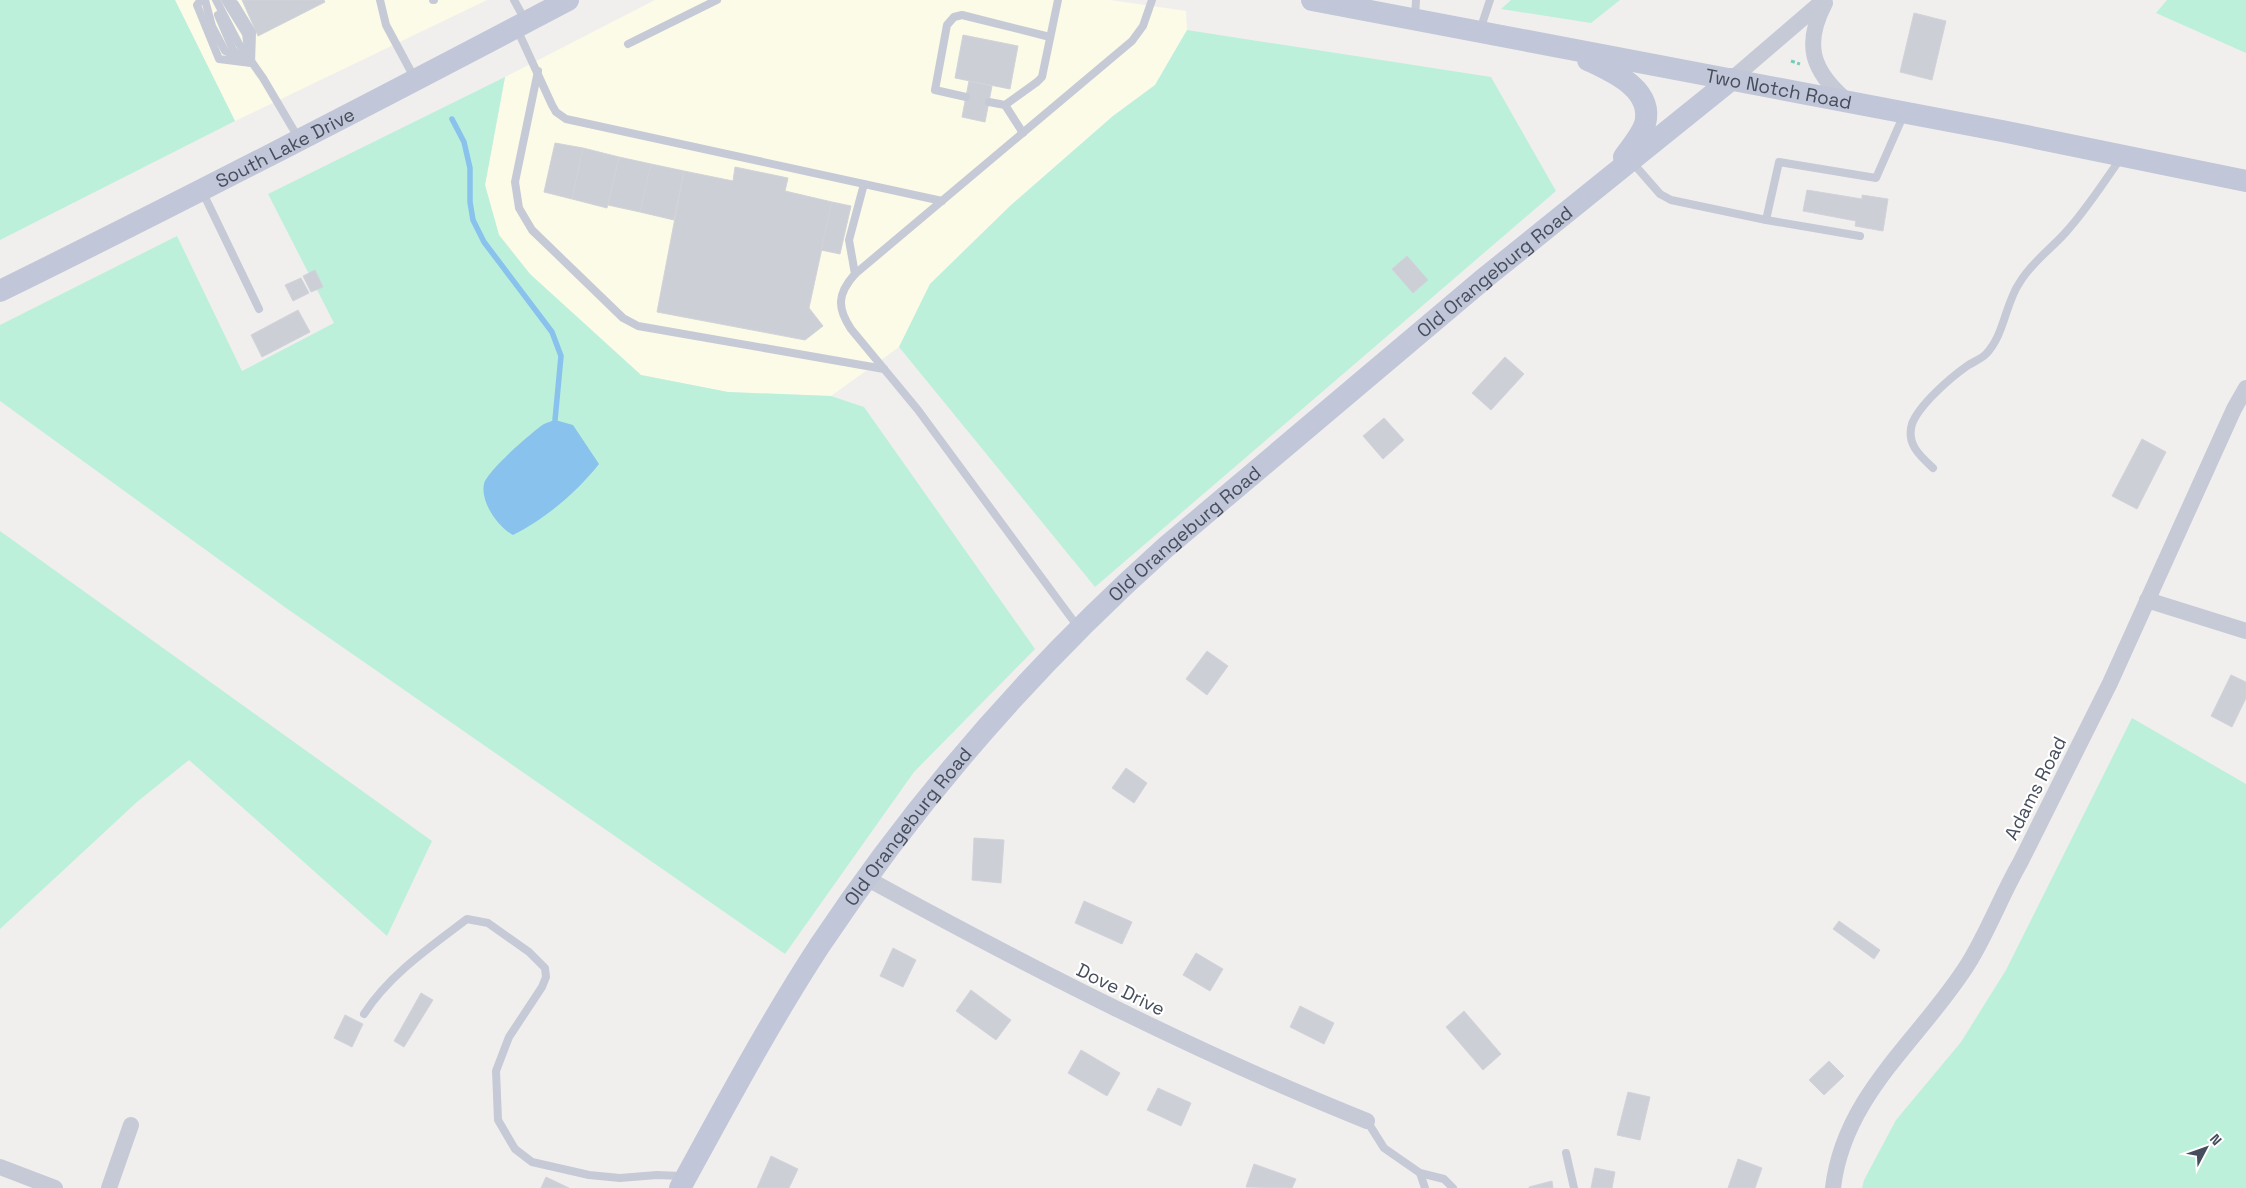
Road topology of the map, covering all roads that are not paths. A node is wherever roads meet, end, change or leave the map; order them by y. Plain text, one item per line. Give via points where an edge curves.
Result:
1 (201, 0) edge
2 (205, 0) edge
3 (212, 0) edge
4 (216, 0) edge
5 (225, 0) edge
6 (230, 0) edge
7 (380, 0) edge
8 (514, 0) edge
9 (568, 0) edge
10 (717, 0) edge
11 (1058, 0) edge
12 (1152, 0) edge
13 (1312, 0) edge
14 (1490, 0) edge
15 (1826, 0) edge
16 (1416, 10) edge
17 (521, 25) junction
18 (1480, 32) junction
19 (1050, 36) junction
20 (628, 44) dead end
21 (1560, 47) junction
22 (250, 63) junction
23 (538, 71) junction
24 (415, 79) junction
25 (1732, 80) junction
26 (966, 97) dead end
27 (1846, 101) junction
28 (989, 102) dead end
29 (1005, 106) junction
30 (1905, 112) junction
31 (1024, 134) junction
32 (300, 141) junction
33 (2122, 156) junction
34 (1631, 161) junction
35 (1610, 178) junction
36 (2246, 181) edge
37 (864, 184) junction
38 (202, 191) junction
39 (942, 201) junction
40 (1766, 220) junction
41 (1860, 236) dead end
42 (855, 274) junction
43 (0, 291) edge
44 (259, 309) dead end
45 (884, 369) junction
46 (2246, 388) edge
47 (1933, 468) dead end
48 (2147, 600) junction
49 (1079, 628) junction
50 (2246, 631) edge
51 (866, 878) junction
52 (364, 1014) dead end
53 (1367, 1121) joint
54 (131, 1125) dead end
55 (1566, 1153) dead end
56 (0, 1167) edge
57 (1420, 1173) junction
58 (684, 1182) edge
59 (55, 1188) edge
60 (108, 1188) edge
61 (1425, 1188) edge
62 (1454, 1188) edge
63 (1574, 1188) edge
64 (1833, 1188) edge

1 - 22 lane via 196,5 220,59
2 - 22 lane via 212,26 225,51
3 - 22 lane via 233,50
4 - 22 lane
5 - 22 lane via 246,34
6 - 22 lane via 252,32
7 - 24 lane via 389,31
8 - 17 lane
9 - 17 street, South Lake Drive
10 - 20 lane
11 - 19 lane
12 - 31 lane via 1143,26 1132,41
13 - 16 street, Two Notch Road
14 - 18 lane
15 - 25 street, Old Orangeburg Road
15 - 27 street via 1818,17 1813,54 1818,69
16 - 18 street, Two Notch Road
17 - 23 lane
17 - 24 street, South Lake Drive
18 - 21 street, Two Notch Road
19 - 26 lane via 962,16 954,17 947,25 935,90
19 - 29 lane via 1042,76
21 - 25 street, Two Notch Road
21 - 35 street via 1629,82 1644,102 1647,113 1644,126
22 - 32 lane
23 - 37 lane via 556,112 566,118
23 - 45 lane via 515,182 519,208 532,230 623,318 638,326
24 - 32 street, South Lake Drive
25 - 27 street, Two Notch Road
25 - 34 street, Old Orangeburg Road
27 - 30 street, Two Notch Road
28 - 29 lane
29 - 31 lane
30 - 33 street, Two Notch Road
30 - 40 lane via 1876,178 1779,162
31 - 39 lane
32 - 38 street, South Lake Drive
33 - 36 street, Two Notch Road
33 - 47 lane via 2066,232 2018,284 1996,340 1986,354 1960,372 1917,414 1911,441 1916,452
34 - 35 street, Old Orangeburg Road
34 - 40 lane via 1647,182 1671,200
35 - 49 street, Old Orangeburg Road via 1486,277 1166,547
37 - 39 lane
37 - 42 lane via 849,240
38 - 43 street, South Lake Drive
38 - 44 lane
39 - 42 lane
40 - 41 lane
42 - 45 lane via 841,299 843,318
45 - 49 lane via 918,410
46 - 48 street, Adams Road
48 - 50 street
48 - 64 street, Adams Road via 2110,683 1968,964 1939,1006 1874,1084 1856,1113 1842,1144
49 - 51 street, Old Orangeburg Road via 975,739
51 - 53 street, Dove Drive via 1061,982 1217,1057
51 - 58 street, Old Orangeburg Road via 759,1044
52 - 58 lane via 384,987 436,942 467,920 488,923 529,952 545,968 542,987 509,1037 496,1071 498,1120 515,1148 532,1162 589,1175 620,1178 657,1174
53 - 57 lane via 1384,1148
54 - 60 street
55 - 63 lane
56 - 59 street
57 - 61 lane
57 - 62 lane via 1444,1179

